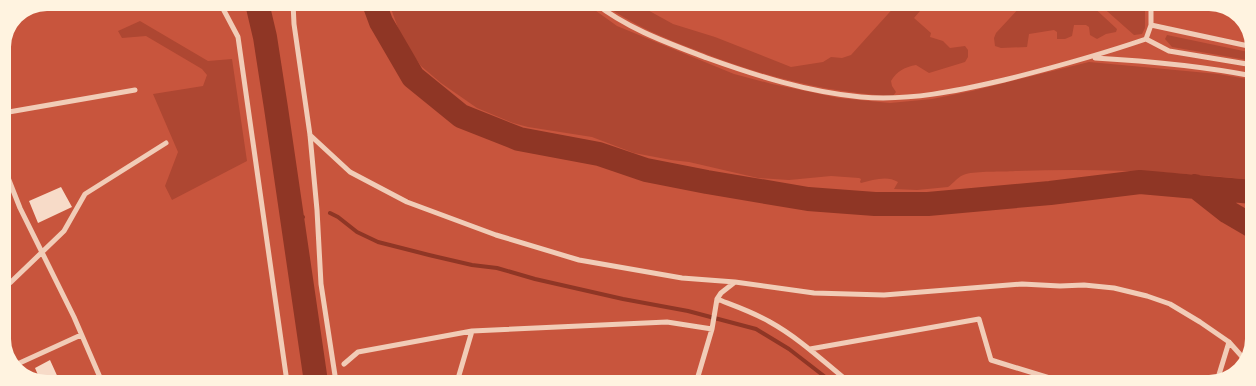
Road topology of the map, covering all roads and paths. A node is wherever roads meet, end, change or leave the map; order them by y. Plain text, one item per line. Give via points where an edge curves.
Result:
1 (224, 11) edge
2 (293, 11) edge
3 (605, 11) edge
4 (1151, 11) edge
5 (1151, 25) junction
6 (1146, 39) junction
7 (1245, 45) edge
8 (1092, 58) junction
9 (1245, 64) edge
10 (1245, 75) edge
11 (135, 90) dead end
12 (11, 112) edge
13 (310, 135) junction
14 (166, 143) dead end
15 (11, 186) edge
16 (42, 252) junction
17 (735, 282) junction
18 (11, 283) edge
19 (717, 299) junction
20 (712, 329) junction
21 (472, 331) junction
22 (81, 335) junction
23 (1229, 342) junction
24 (810, 349) junction
25 (1241, 355) edge
26 (21, 363) edge
27 (344, 364) dead end
28 (1219, 373) edge
29 (99, 375) edge
30 (286, 375) edge
31 (335, 375) edge
32 (459, 375) edge
33 (698, 375) edge
34 (841, 375) edge
35 (1040, 375) edge

1 - 30 street via 238,37
2 - 13 street
3 - 8 street via 640,31 724,64 788,84 863,97 900,98 954,92
4 - 5 street
5 - 6 street
5 - 7 street
6 - 8 street
6 - 9 street via 1169,51
8 - 10 street via 1135,60
11 - 12 street
13 - 17 street via 358,176 407,202 496,235 580,260 682,278
13 - 31 street via 321,284
14 - 16 street via 85,194 64,231
15 - 16 street
16 - 18 street
16 - 22 street
17 - 19 street
17 - 23 street via 814,293 884,295 1022,284 1114,288 1170,304
19 - 20 street
19 - 24 street via 771,322
20 - 21 street via 667,322
20 - 33 street
21 - 27 street via 358,352
21 - 32 street
22 - 26 street
22 - 29 street
23 - 25 street
23 - 28 street
24 - 34 street
24 - 35 street via 979,319 991,360

